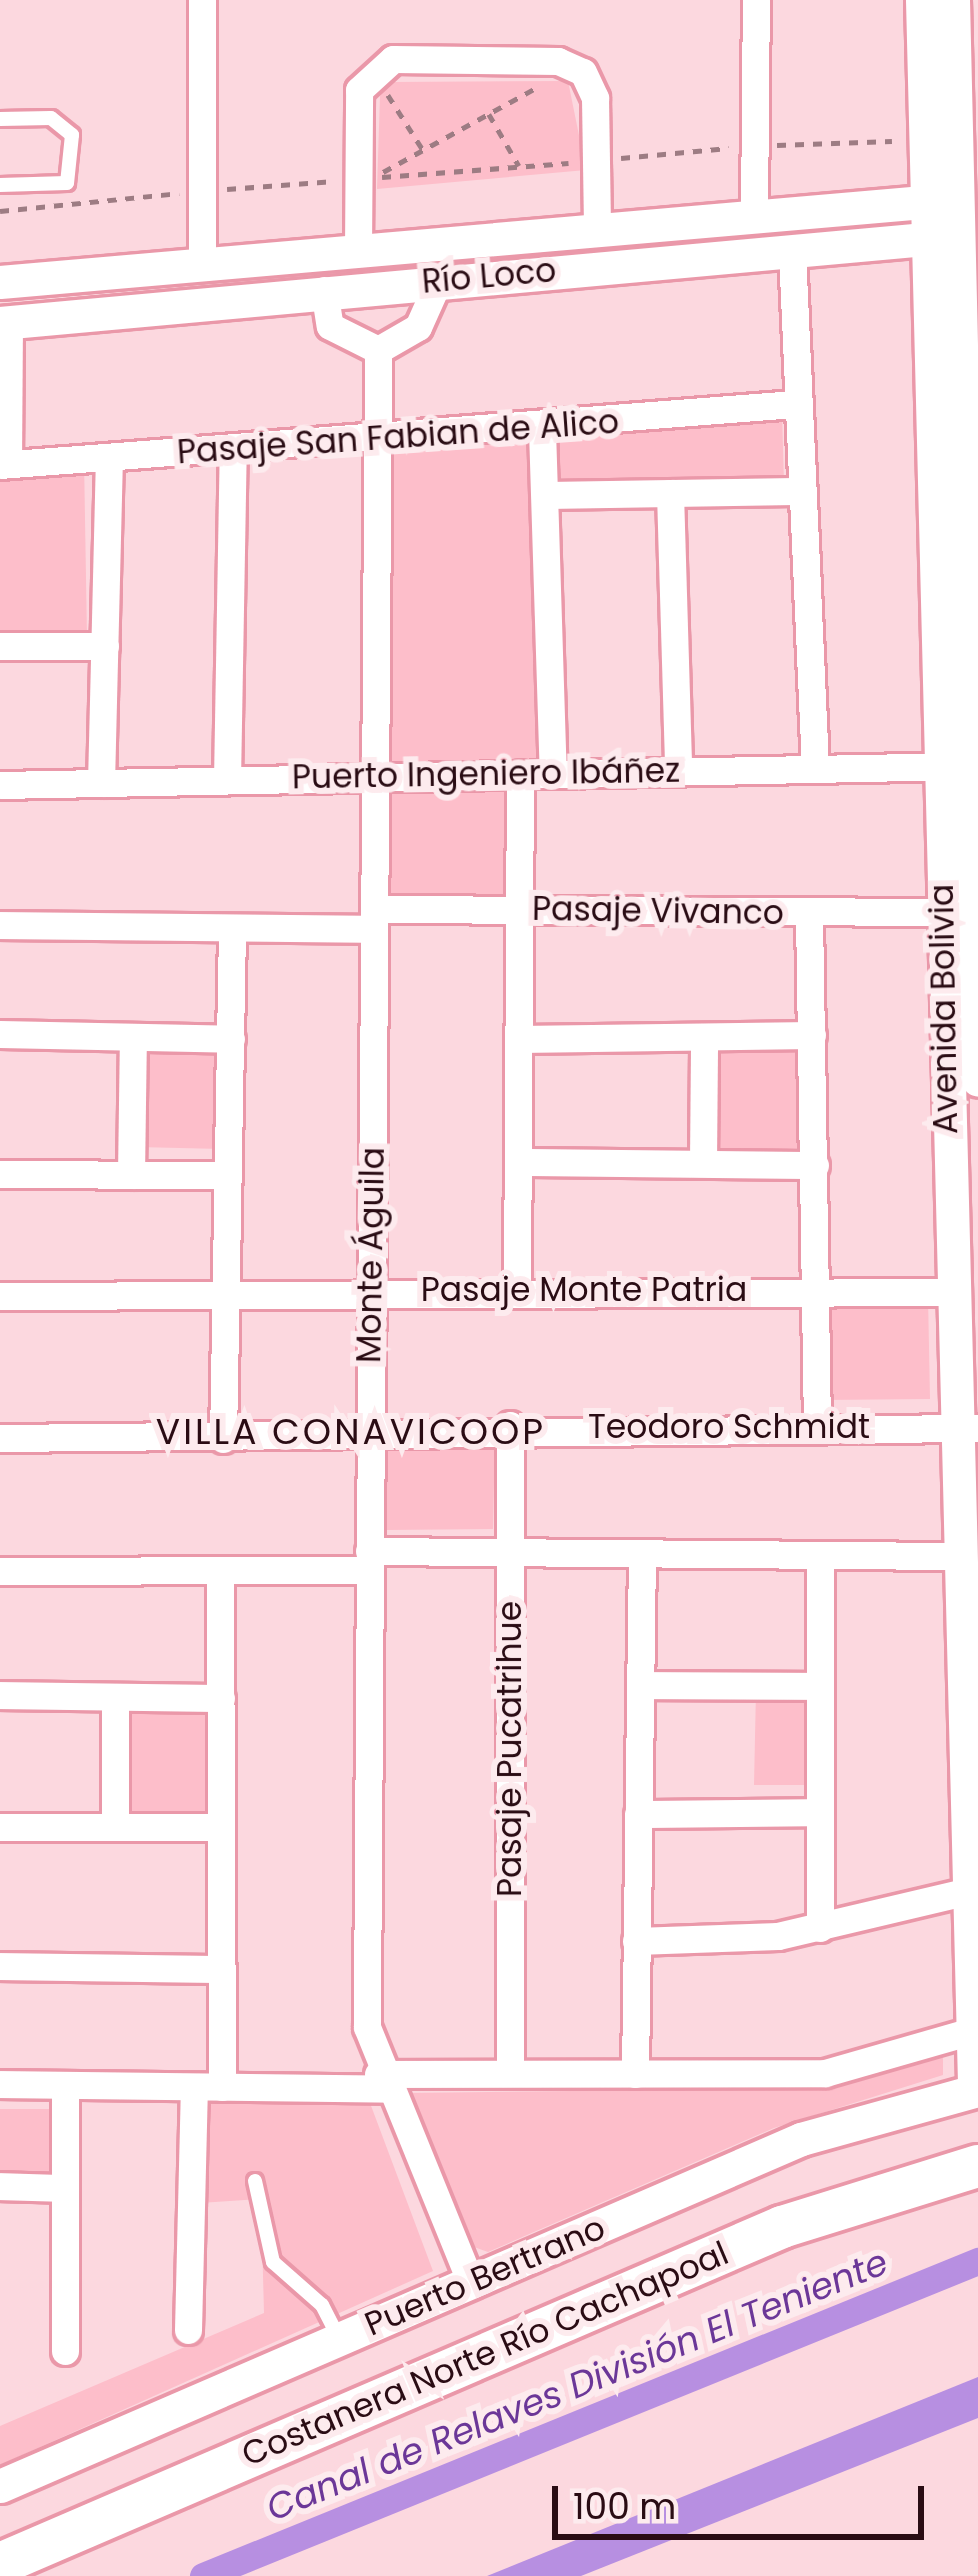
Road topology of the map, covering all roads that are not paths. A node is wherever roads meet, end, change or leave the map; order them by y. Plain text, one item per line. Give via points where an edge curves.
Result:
1 (202, 0) edge
2 (756, 0) edge
3 (922, 0) edge
4 (953, 0) edge
5 (0, 119) edge
6 (0, 185) edge
7 (954, 200) edge
8 (754, 216) junction
9 (597, 230) junction
10 (954, 236) edge
11 (358, 250) junction
12 (792, 252) junction
13 (202, 264) junction
14 (439, 280) junction
15 (0, 282) edge
16 (324, 290) junction
17 (5, 323) edge
18 (379, 350) junction
19 (795, 404) junction
20 (542, 430) junction
21 (376, 443) junction
22 (233, 451) junction
23 (109, 457) junction
24 (4, 465) edge
25 (797, 491) junction
26 (670, 493) junction
27 (545, 496) junction
28 (971, 503) edge
29 (0, 646) edge
30 (104, 646) junction
31 (963, 766) edge
32 (815, 767) junction
33 (678, 770) junction
34 (520, 773) junction
35 (553, 773) junction
36 (375, 776) junction
37 (227, 780) junction
38 (101, 783) junction
39 (0, 785) edge
40 (520, 909) junction
41 (942, 912) junction
42 (809, 914) junction
43 (375, 919) junction
44 (0, 925) edge
45 (232, 928) junction
46 (0, 1034) edge
47 (812, 1035) junction
48 (704, 1037) junction
49 (133, 1038) junction
50 (231, 1039) junction
51 (519, 1039) junction
52 (978, 1079) edge
53 (519, 1162) junction
54 (703, 1163) junction
55 (815, 1165) junction
56 (0, 1174) edge
57 (130, 1175) junction
58 (224, 1175) junction
59 (517, 1288) junction
60 (815, 1290) junction
61 (370, 1291) junction
62 (951, 1292) junction
63 (0, 1296) edge
64 (229, 1296) junction
65 (510, 1425) junction
66 (370, 1426) junction
67 (817, 1427) junction
68 (966, 1428) edge
69 (0, 1438) edge
70 (223, 1439) junction
71 (510, 1552) junction
72 (642, 1554) junction
73 (820, 1555) junction
74 (957, 1556) junction
75 (369, 1561) junction
76 (0, 1571) edge
77 (220, 1571) junction
78 (641, 1685) junction
79 (820, 1686) junction
80 (0, 1695) edge
81 (116, 1697) junction
82 (221, 1698) junction
83 (818, 1812) junction
84 (638, 1814) junction
85 (0, 1827) edge
86 (115, 1827) junction
87 (219, 1827) junction
88 (964, 1892) junction
89 (820, 1928) junction
90 (636, 1941) junction
91 (0, 1966) edge
92 (220, 1969) junction
93 (968, 2032) junction
94 (510, 2072) junction
95 (635, 2074) junction
96 (380, 2082) junction
97 (0, 2084) edge
98 (65, 2085) junction
99 (208, 2087) junction
100 (976, 2090) edge
101 (978, 2166) edge
102 (254, 2181) dead end
103 (0, 2186) edge
104 (62, 2188) junction
105 (471, 2283) junction
106 (188, 2330) dead end
107 (340, 2338) junction
108 (64, 2351) dead end
109 (0, 2486) edge
110 (0, 2564) edge

1 - 13 street
2 - 8 street
3 - 7 street, Avenida Bolivia
4 - 7 street, Avenida Bolivia
5 - 6 lane via 51,118 72,135 67,183
7 - 8 street, Río Loco
7 - 10 street, Avenida Bolivia
8 - 9 street, Río Loco
9 - 11 street, Río Loco
9 - 11 street via 593,89 576,67 393,59 371,69 359,90
10 - 12 street, Río Loco
10 - 28 street, Avenida Bolivia
10 - 31 street, Avenida Bolivia
11 - 13 street, Río Loco
12 - 14 street, Río Loco
12 - 19 street
13 - 15 street, Río Loco
14 - 16 street, Río Loco
14 - 18 street via 418,327
16 - 17 street, Río Loco
16 - 18 street via 330,326
17 - 24 street
18 - 21 street, Monte Águila
19 - 20 street, Pasaje San Fabian de Alico
19 - 25 street
20 - 21 street, Pasaje San Fabian de Alico
20 - 27 street
21 - 22 street, Pasaje San Fabian de Alico
21 - 36 street, Monte Águila
22 - 23 street, Pasaje San Fabian de Alico
22 - 37 street
23 - 24 street, Pasaje San Fabian de Alico
23 - 30 street
25 - 26 street
25 - 32 street
26 - 27 street
26 - 33 street
27 - 35 street
28 - 31 street, Avenida Bolivia
29 - 30 street
30 - 38 street
31 - 32 street, Puerto Ingeniero Ibáñez
31 - 41 street, Avenida Bolivia
31 - 52 street, Avenida Bolivia
32 - 33 street, Puerto Ingeniero Ibáñez
33 - 35 street, Puerto Ingeniero Ibáñez
34 - 35 street, Puerto Ingeniero Ibáñez
34 - 36 street, Puerto Ingeniero Ibáñez
34 - 40 street
36 - 37 street, Puerto Ingeniero Ibáñez
36 - 43 street, Monte Águila
37 - 38 street, Puerto Ingeniero Ibáñez
38 - 39 street, Puerto Ingeniero Ibáñez
40 - 42 street, Pasaje Vivanco
40 - 43 street, Pasaje Vivanco
40 - 51 street
41 - 42 street, Pasaje Vivanco
41 - 62 street, Avenida Bolivia
42 - 47 street
43 - 45 street, Pasaje Vivanco
43 - 61 street, Monte Águila
44 - 45 street, Pasaje Vivanco
45 - 50 street
46 - 49 street
47 - 48 street
47 - 55 street
48 - 51 street
48 - 54 street
49 - 50 street
49 - 57 street
50 - 58 street
51 - 53 street
53 - 54 street
53 - 59 street
54 - 55 street
55 - 60 street
56 - 57 street
57 - 58 street
58 - 64 street
59 - 60 street, Pasaje Monte Patria
59 - 61 street, Pasaje Monte Patria
60 - 62 street, Pasaje Monte Patria
60 - 67 street
61 - 64 street, Pasaje Monte Patria
61 - 66 street, Monte Águila
62 - 68 street, Avenida Bolivia
63 - 64 street, Pasaje Monte Patria
64 - 70 street
65 - 66 street, Teodoro Schmidt
65 - 67 street, Teodoro Schmidt
65 - 71 street, Pasaje Pucatrihue
66 - 70 street, Teodoro Schmidt
66 - 75 street, Monte Águila
67 - 68 street, Teodoro Schmidt
68 - 74 street, Avenida Bolivia
69 - 70 street, Teodoro Schmidt
71 - 72 street
71 - 75 street
71 - 94 street, Pasaje Pucatrihue
72 - 73 street
72 - 78 street
73 - 74 street
73 - 79 street
74 - 88 street, Avenida Bolivia
75 - 77 street
75 - 96 street, Monte Águila via 367,2027
76 - 77 street
77 - 82 street
78 - 79 street
78 - 84 street
79 - 83 street
80 - 81 street
81 - 82 street
81 - 86 street
82 - 87 street
83 - 84 street
83 - 89 street
84 - 90 street
85 - 86 street
86 - 87 street
87 - 92 street
88 - 89 street
88 - 93 street, Avenida Bolivia
89 - 90 street
90 - 95 street
91 - 92 street
92 - 99 street
93 - 95 street via 825,2073
93 - 100 street, Avenida Bolivia
94 - 95 street
94 - 96 street
96 - 99 street
96 - 105 street, Monte Águila
97 - 98 street
98 - 99 street
98 - 104 street
99 - 106 street
100 - 105 street, Puerto Bertrano via 801,2139
101 - 110 main road, Costanera Norte Río Cachapoal via 782,2228
102 - 107 lane via 273,2262 322,2306
103 - 104 street
104 - 108 street
105 - 107 street, Puerto Bertrano
107 - 109 street, Puerto Bertrano

